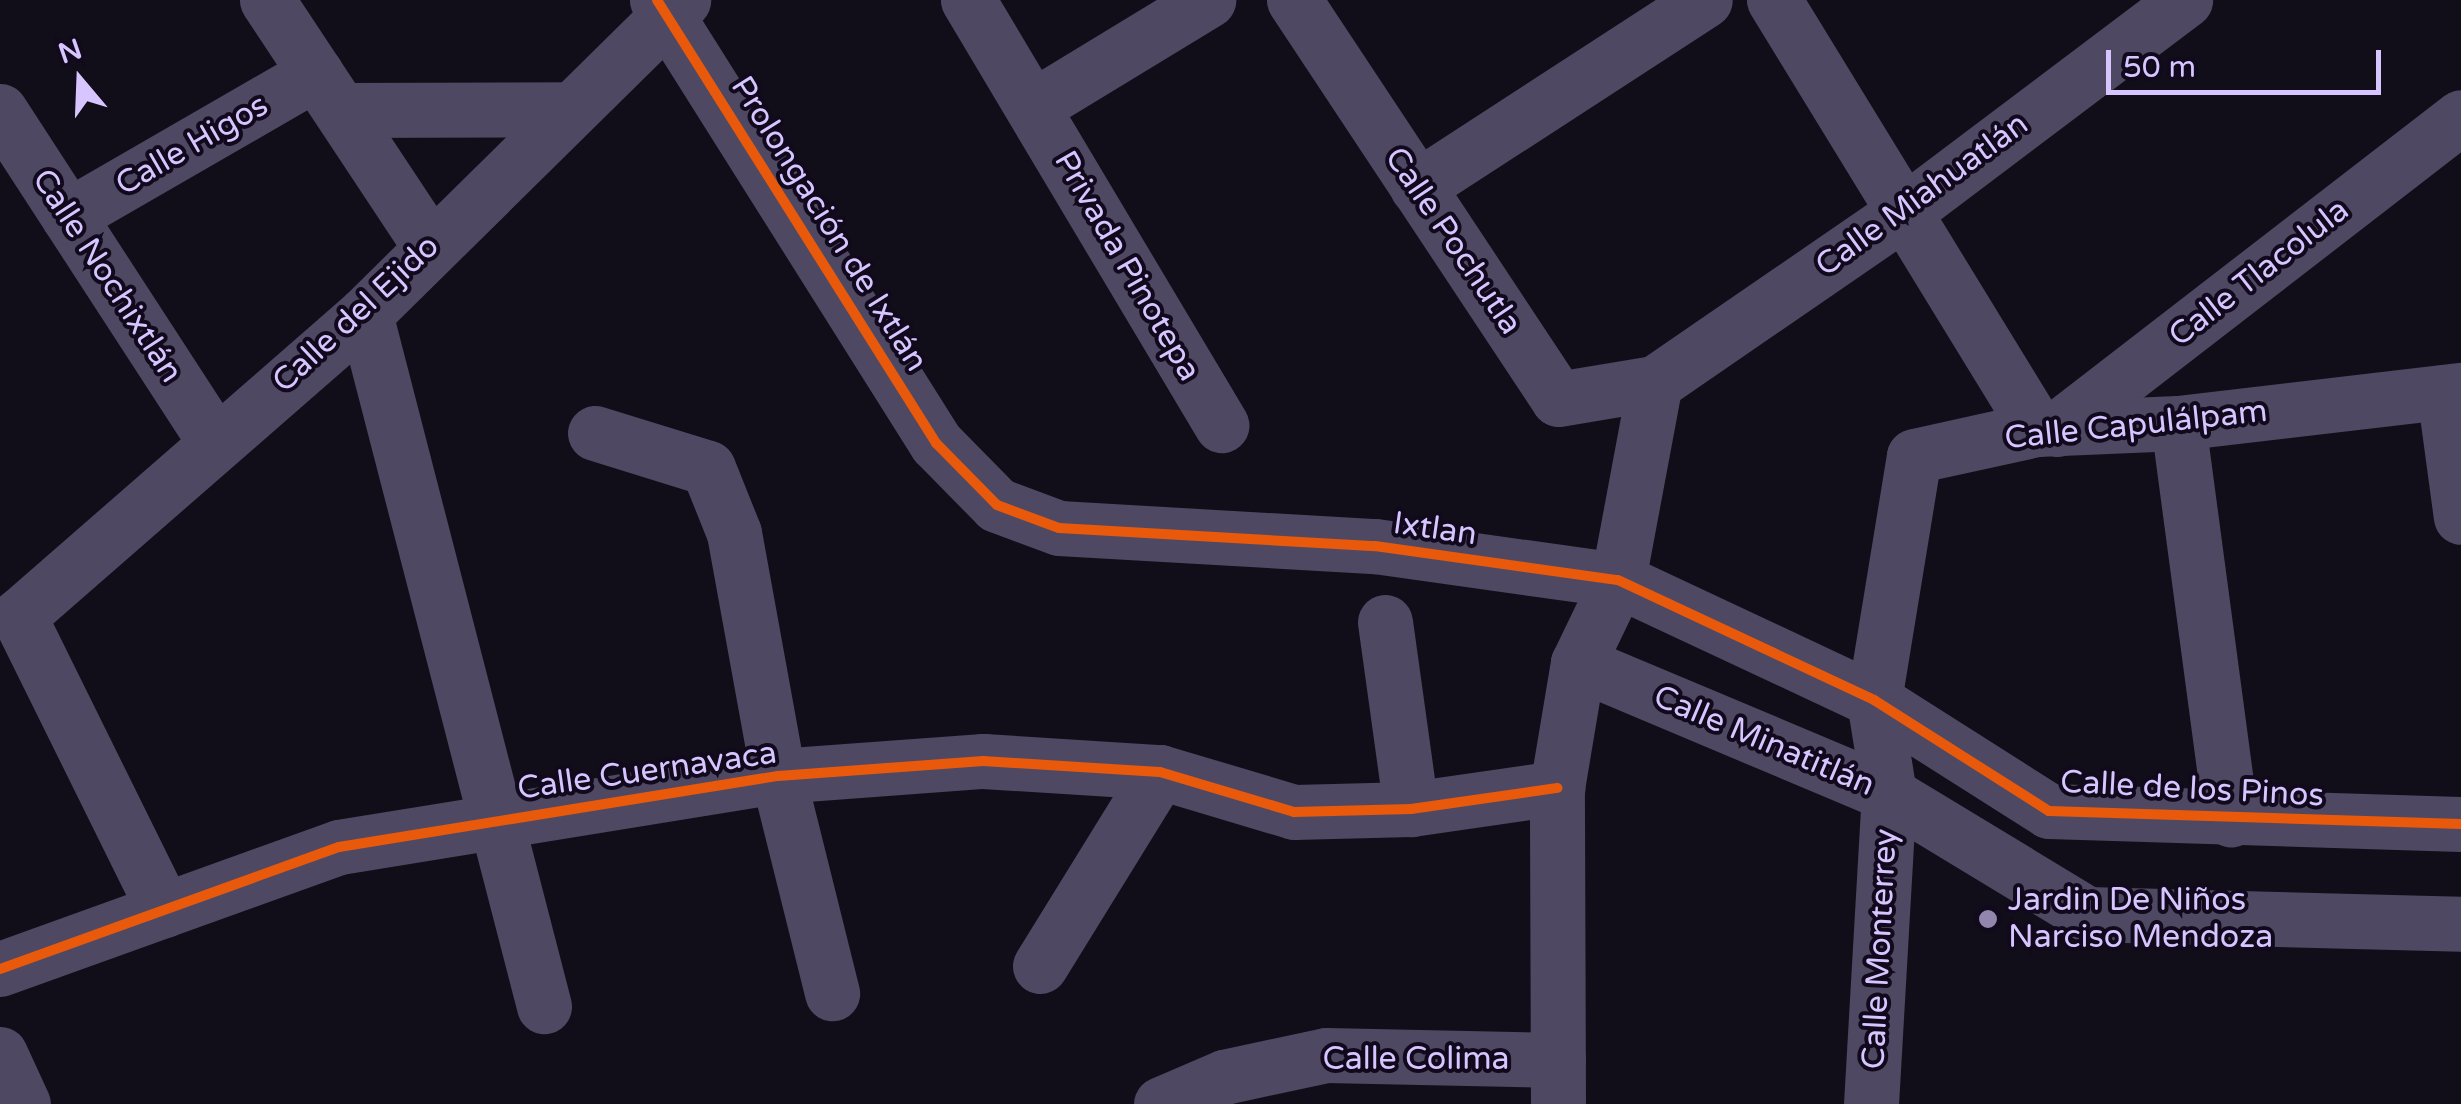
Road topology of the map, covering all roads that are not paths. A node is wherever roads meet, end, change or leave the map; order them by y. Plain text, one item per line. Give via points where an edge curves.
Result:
1 (267, 0) edge
2 (968, 0) edge
3 (1208, 0) edge
4 (1294, 0) edge
5 (1704, 0) edge
6 (1774, 0) edge
7 (2185, 0) edge
8 (669, 5) edge
9 (328, 91) junction
10 (1034, 106) junction
11 (572, 110) junction
12 (0, 111) edge
13 (2461, 116) edge
14 (1416, 187) junction
15 (1904, 212) junction
16 (68, 216) junction
17 (430, 246) junction
18 (365, 314) junction
19 (1655, 383) junction
20 (2452, 391) edge
21 (2178, 423) junction
22 (1221, 425) dead end
23 (2047, 429) junction
24 (595, 433) dead end
25 (214, 441) junction
26 (960, 474) joint
27 (2461, 517) edge
28 (1618, 580) junction
29 (1384, 622) dead end
30 (1578, 662) junction
31 (1874, 700) junction
32 (1160, 772) junction
33 (778, 776) junction
34 (1557, 788) junction
35 (1889, 794) junction
36 (1411, 809) junction
37 (500, 817) junction
38 (2231, 818) junction
39 (2461, 824) edge
40 (164, 910) junction
41 (2461, 924) edge
42 (1040, 966) dead end
43 (0, 969) edge
44 (832, 994) dead end
45 (544, 1006) dead end
46 (0, 1054) edge
47 (1558, 1082) edge
48 (23, 1104) edge
49 (1161, 1104) edge
50 (1871, 1104) edge

1 - 9 street
2 - 10 street, Privada Pinotepa
3 - 10 street
4 - 14 street, Calle Pochutla
5 - 14 street
6 - 15 street
7 - 15 street, Calle Miahuatlán
8 - 11 street, Calle del Ejido
8 - 26 street, Prolongación de Ixtlán
9 - 11 street, Calle Higos
9 - 16 street, Calle Higos
9 - 17 street
10 - 22 street, Privada Pinotepa
11 - 17 street, Calle del Ejido
12 - 16 street, Calle Nochixtlán
13 - 23 street, Calle Tlacolula
14 - 19 street, Calle Pochutla via 1558,399
15 - 19 street, Calle Miahuatlán
15 - 23 street
16 - 25 street, Calle Nochixtlán
17 - 18 street, Calle del Ejido
18 - 25 street, Calle del Ejido
18 - 37 street
19 - 28 street
20 - 21 street, Calle Capulálpam
20 - 27 street
21 - 23 street, Calle Capulálpam
21 - 38 street
23 - 31 street, Calle Capulálpam via 1914,456
24 - 33 street via 708,468 734,533
25 - 40 street, Calle del Ejido via 20,616
26 - 28 street, Ixtlan via 998,505 1059,528 1375,546
28 - 30 street
28 - 31 street, Calle de los Pinos
29 - 36 street
30 - 34 street
30 - 35 street, Calle Minatitlán
31 - 35 street, Calle Capulálpam
31 - 38 street, Calle de los Pinos via 2049,811
32 - 33 street, Calle Cuernavaca via 983,761
32 - 36 street, Calle Cuernavaca via 1294,812
32 - 42 street
33 - 37 street, Calle Cuernavaca
33 - 44 street
34 - 36 street, Calle Cuernavaca
34 - 47 street
35 - 41 street, Calle Minatitlán via 2088,914
35 - 50 street, Calle Monterrey
37 - 40 street, Calle Cuernavaca via 339,847
37 - 45 street
38 - 39 street, Calle de los Pinos
40 - 43 street, Calle Cuernavaca
46 - 48 street
47 - 49 street, Calle Colima via 1326,1056 1224,1077

